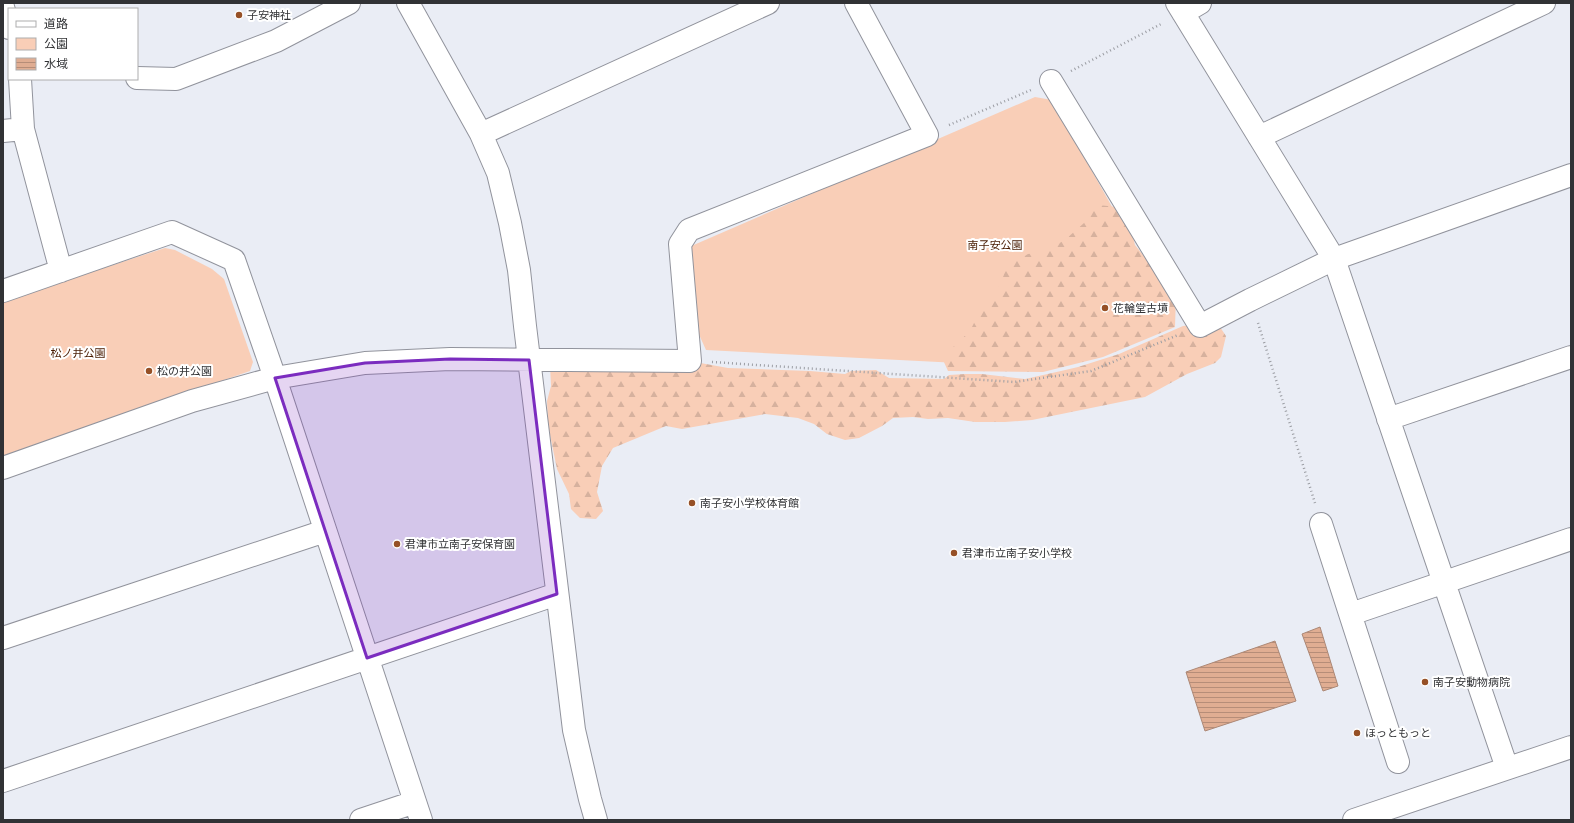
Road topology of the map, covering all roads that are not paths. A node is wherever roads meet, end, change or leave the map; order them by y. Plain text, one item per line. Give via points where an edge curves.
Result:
1 (349, 3) edge
2 (408, 3) edge
3 (768, 3) edge
4 (856, 3) edge
5 (1544, 3) edge
6 (1186, 6) edge
7 (3, 7) edge
8 (8, 24) edge
9 (138, 78) edge
10 (20, 80) edge
11 (1051, 81) dead end
12 (13, 130) edge
13 (481, 134) junction
14 (1259, 137) junction
15 (1571, 176) edge
16 (1334, 259) junction
17 (61, 271) junction
18 (3, 291) edge
19 (1571, 357) edge
20 (529, 360) junction
21 (275, 378) junction
22 (1388, 419) junction
23 (3, 468) edge
24 (1321, 524) road end
25 (325, 531) junction
26 (1571, 539) edge
27 (1444, 582) junction
28 (557, 594) junction
29 (1350, 614) junction
30 (3, 638) edge
31 (367, 658) junction
32 (1571, 747) edge
33 (1398, 762) dead end
34 (1507, 768) junction
35 (3, 781) edge
36 (418, 811) edge
37 (361, 820) edge
38 (596, 820) edge
39 (1354, 820) edge

1 - 9 street via 276,41 176,79
2 - 13 street
3 - 13 street
4 - 20 street via 927,135 690,230 680,244 690,361
5 - 14 street
6 - 14 street
7 - 8 street
10 - 12 street
11 - 16 street via 1200,326
12 - 17 street
13 - 20 street via 498,173 510,223 519,270
14 - 16 street
15 - 16 street
16 - 22 street
17 - 18 street
17 - 21 street via 172,232 234,260
19 - 22 street
20 - 21 street via 450,359 365,363
20 - 28 street
21 - 23 street via 192,401
21 - 25 street
22 - 27 street
24 - 29 street
25 - 30 street
25 - 31 street
26 - 27 street
27 - 29 street
27 - 34 street
28 - 31 street
28 - 38 street via 574,730
29 - 33 street
31 - 35 street
31 - 36 street
32 - 34 street
34 - 39 street
36 - 37 street

